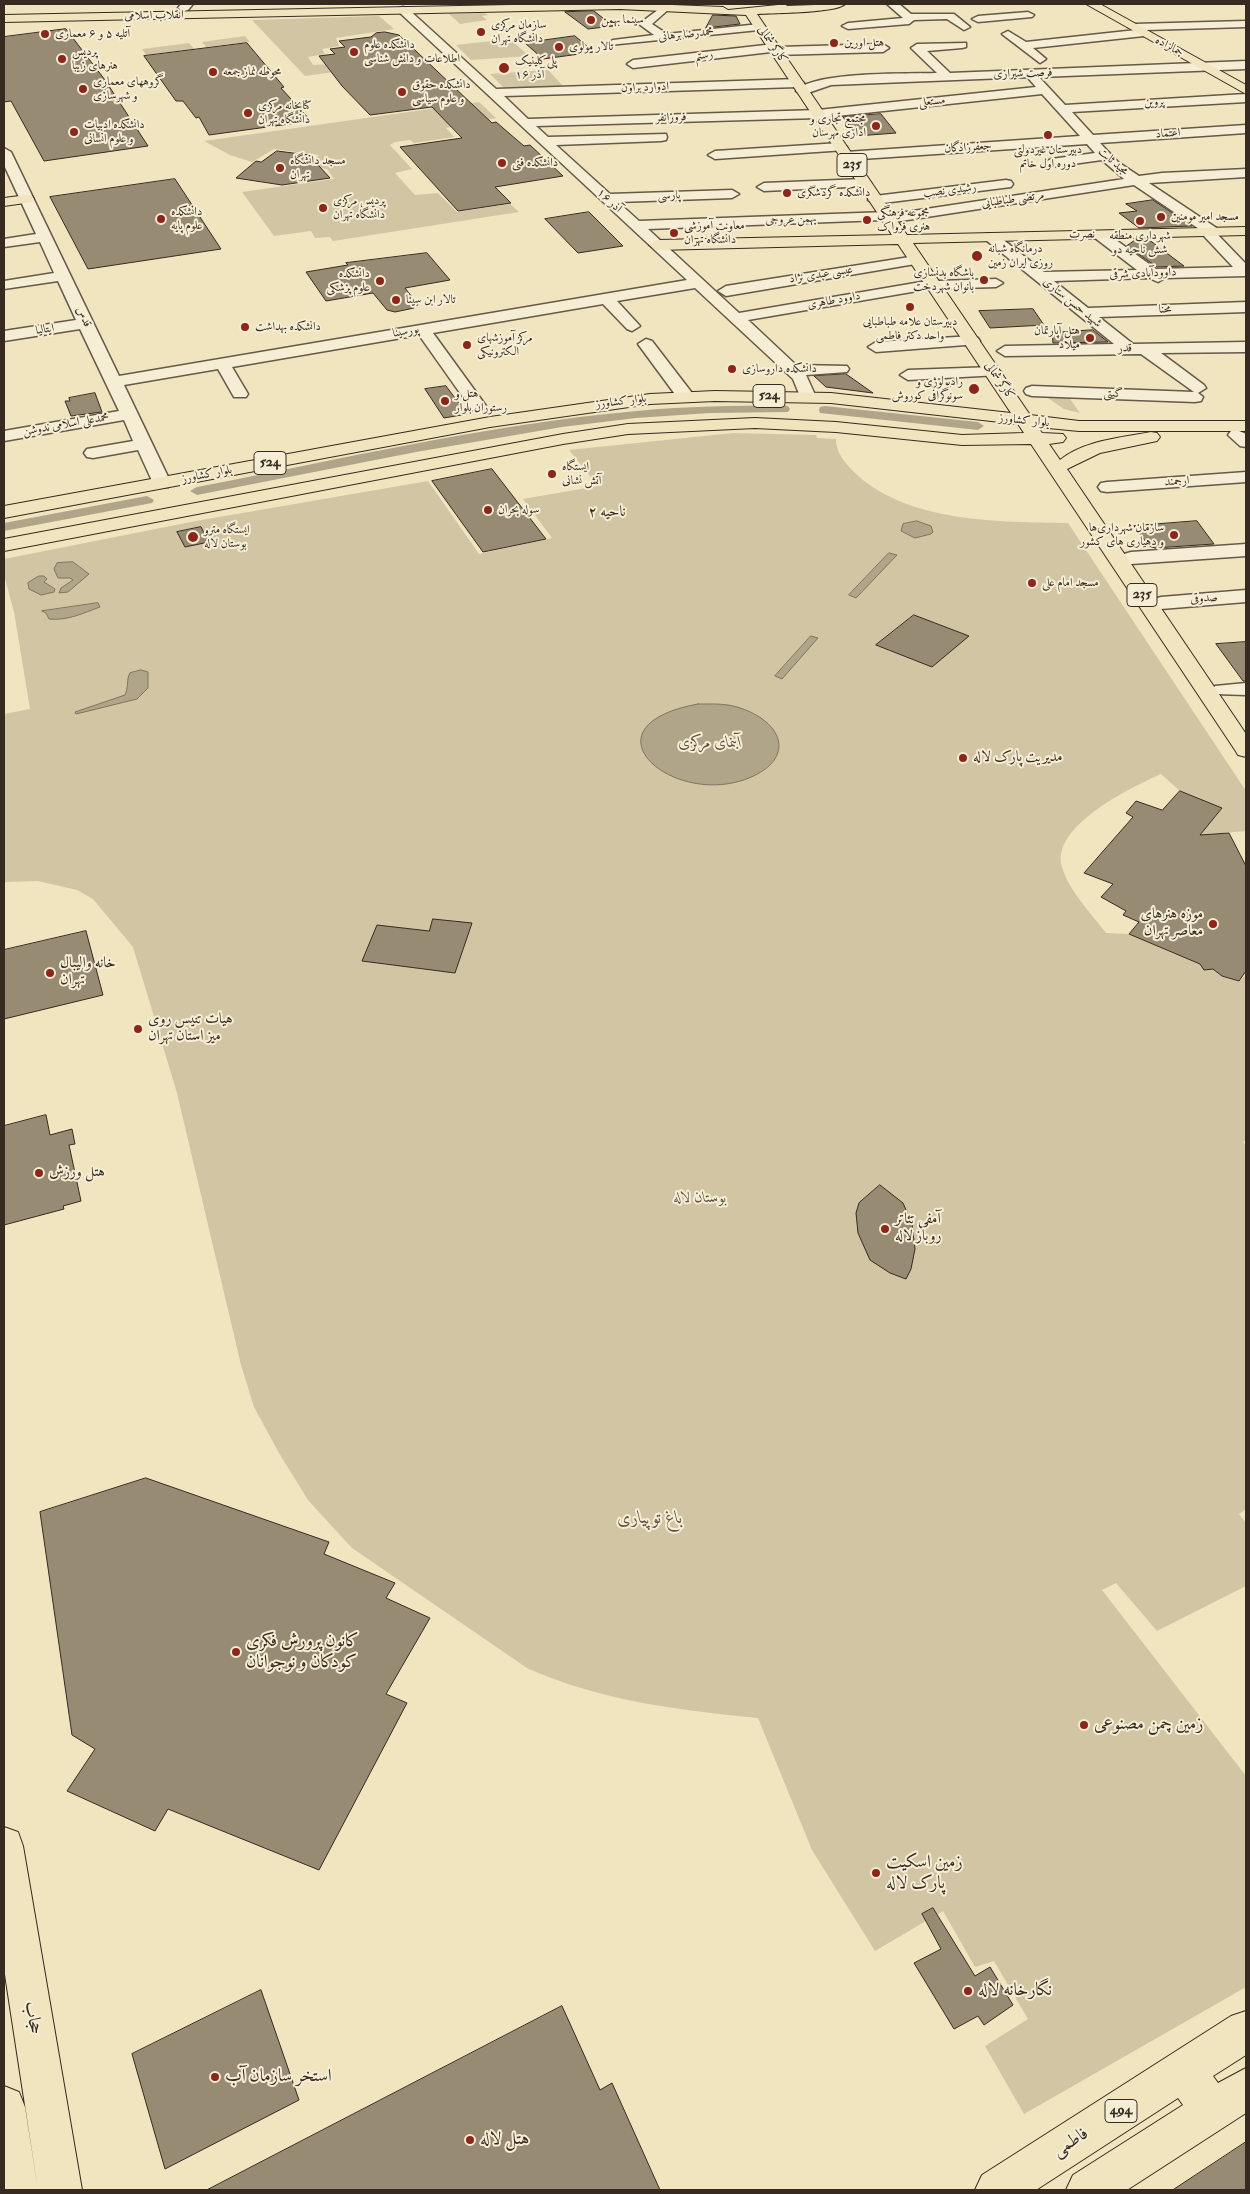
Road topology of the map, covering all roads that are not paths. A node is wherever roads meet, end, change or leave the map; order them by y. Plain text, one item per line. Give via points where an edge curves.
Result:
1 (378, 4) edge
2 (698, 4) edge
3 (782, 4) edge
4 (837, 4) edge
5 (894, 4) edge
6 (1092, 4) edge
7 (984, 6) dead end
8 (662, 8) junction
9 (185, 9) edge
10 (766, 10) junction
11 (405, 11) edge
12 (723, 11) junction
13 (750, 12) junction
14 (4, 13) edge
15 (1028, 15) dead end
16 (908, 17) junction
17 (1002, 17) junction
18 (4, 19) edge
19 (978, 19) dead end
20 (1246, 24) edge
21 (848, 26) dead end
22 (759, 27) junction
23 (964, 27) dead end
24 (1139, 30) junction
25 (1024, 33) dead end
26 (664, 37) junction
27 (892, 38) dead end
28 (613, 43) dead end
29 (962, 45) dead end
30 (1029, 45) dead end
31 (883, 48) dead end
32 (851, 49) junction
33 (1201, 49) dead end
34 (775, 50) junction
35 (1174, 50) junction
36 (634, 64) dead end
37 (1246, 65) edge
38 (1205, 67) junction
39 (1056, 72) junction
40 (1030, 73) junction
41 (948, 77) junction
42 (800, 87) junction
43 (1246, 90) edge
44 (492, 93) junction
45 (1049, 94) junction
46 (1134, 94) dead end
47 (1246, 98) edge
48 (1062, 109) junction
49 (818, 114) junction
50 (524, 122) junction
51 (1246, 129) edge
52 (661, 137) dead end
53 (1089, 140) junction
54 (545, 141) junction
55 (843, 151) junction
56 (4, 152) edge
57 (715, 155) dead end
58 (1104, 156) junction
59 (970, 161) dead end
60 (951, 163) dead end
61 (1051, 163) dead end
62 (870, 169) dead end
63 (856, 170) junction
64 (1246, 173) edge
65 (1024, 182) dead end
66 (1138, 182) junction
67 (864, 183) junction
68 (764, 187) dead end
69 (732, 194) dead end
70 (4, 196) edge
71 (25, 196) junction
72 (606, 198) junction
73 (876, 200) junction
74 (4, 202) edge
75 (888, 218) junction
76 (635, 225) junction
77 (1246, 231) edge
78 (1210, 232) junction
79 (1100, 235) junction
80 (45, 236) junction
81 (991, 237) junction
82 (902, 240) junction
83 (4, 243) edge
84 (657, 245) junction
85 (916, 260) junction
86 (1246, 272) edge
87 (1152, 274) junction
88 (63, 276) junction
89 (1040, 277) junction
90 (698, 283) junction
91 (996, 283) dead end
92 (933, 285) junction
93 (4, 286) edge
94 (1168, 286) dead end
95 (726, 291) dead end
96 (1184, 297) dead end
97 (607, 299) junction
98 (1246, 307) edge
99 (1199, 309) junction
100 (1084, 313) junction
101 (735, 318) junction
102 (86, 323) junction
103 (632, 326) dead end
104 (423, 329) junction
105 (4, 336) edge
106 (646, 344) dead end
107 (975, 346) junction
108 (876, 347) dead end
109 (1246, 347) edge
110 (1137, 349) junction
111 (1005, 351) joint
112 (222, 363) junction
113 (841, 369) dead end
114 (792, 370) junction
115 (908, 375) dead end
116 (114, 382) junction
117 (995, 389) junction
118 (1032, 391) joint
119 (1196, 392) joint
120 (240, 394) dead end
121 (686, 396) junction
122 (808, 397) junction
123 (478, 406) dead end
124 (938, 411) junction
125 (129, 414) junction
126 (1026, 421) junction
127 (806, 425) junction
128 (1244, 434) edge
129 (4, 436) edge
130 (1156, 436) junction
131 (1043, 439) junction
132 (969, 440) junction
133 (143, 444) junction
134 (93, 453) dead end
135 (1061, 465) junction
136 (1246, 477) edge
137 (162, 483) junction
138 (1107, 487) dead end
139 (4, 512) edge
140 (175, 513) junction
141 (4, 545) edge
142 (1246, 550) edge
143 (1125, 559) junction
144 (1246, 596) edge
145 (1155, 603) junction
146 (1246, 689) edge
147 (1214, 690) junction
148 (1246, 726) edge
149 (1246, 750) edge
150 (4, 1846) edge
151 (1246, 2031) edge
152 (1184, 2071) junction
153 (1246, 2089) edge
154 (4, 2107) edge
155 (1212, 2110) junction
156 (16, 2190) edge
157 (60, 2190) edge
158 (997, 2190) edge
159 (1088, 2190) edge

1 - 9 main road, انقلاب اسلامی
2 - 12 main road
3 - 10 main road
4 - 10 main road
5 - 16 street
6 - 24 main road, جمالزاده
7 - 17 street
8 - 11 main road, انقلاب اسلامی
8 - 12 main road, انقلاب اسلامی
8 - 26 street via 641,24
9 - 11 main road, انقلاب اسلامی
9 - 14 main road, انقلاب اسلامی
9 - 18 main road, انقلاب اسلامی
10 - 13 main road
11 - 44 street, ۱۶ آذر
12 - 13 main road
13 - 22 main road, کارگر شمالی / 235
15 - 17 street
16 - 21 street via 910,21
16 - 23 street via 950,16
17 - 19 street
20 - 24 street
22 - 26 street, محمدرضا برهانی
22 - 34 main road, کارگر شمالی / 235
24 - 30 street
24 - 35 main road, جمالزاده
25 - 39 street via 1008,34
26 - 28 street, محمدرضا برهانی
27 - 32 street via 844,40
29 - 41 street via 917,48
31 - 32 street, رستم
32 - 34 street, رستم
33 - 35 street
34 - 36 street, رستم
34 - 42 main road, کارگر شمالی / 235
35 - 38 main road, جمالزاده
37 - 38 street, فرصت شیرازی
38 - 39 street, فرصت شیرازی
38 - 43 main road, جمالزاده
39 - 40 street, فرصت شیرازی
40 - 41 street, فرصت شیرازی
40 - 45 street, مجید ثابت
41 - 42 street, فرصت شیرازی via 831,81
42 - 44 street, ادوارد براون
42 - 49 main road, کارگر شمالی / 235
44 - 50 street, ۱۶ آذر
45 - 46 street, مستعلی
45 - 48 street, مجید ثابت
45 - 49 street, مستعلی
47 - 48 street, پروین
48 - 53 street, مجید ثابت
49 - 50 street, فروزانفر
49 - 55 main road, کارگر شمالی / 235
50 - 54 street, ۱۶ آذر
51 - 53 street, اعتماد
52 - 54 street
53 - 55 street, جعفرزادگان
53 - 58 street, مجید ثابت
54 - 72 street, ۱۶ آذر
55 - 57 street, جعفرزادگان
55 - 63 main road, کارگر شمالی / 235
56 - 71 street, قدس
58 - 61 street
58 - 66 street, مجید ثابت
59 - 60 street
62 - 63 street
63 - 67 main road, کارگر شمالی / 235
64 - 66 street, مرتضی طباطبایی via 1169,176
65 - 73 street, رشیدی نصب
66 - 75 street, مرتضی طباطبایی
66 - 78 street, مجید ثابت
67 - 68 street
67 - 73 main road, کارگر شمالی / 235
69 - 72 street, پارسی
70 - 71 main road
71 - 74 main road
71 - 80 street, قدس
72 - 76 street, ۱۶ آذر
73 - 75 main road, کارگر شمالی / 235
75 - 76 street, بهمن عروجی
75 - 82 main road, کارگر شمالی / 235
76 - 84 street, ۱۶ آذر
77 - 78 main road, نصرت
78 - 79 main road, نصرت
78 - 86 street, مجید ثابت
79 - 81 main road, نصرت
79 - 87 street
80 - 83 street
80 - 88 street, قدس
81 - 82 main road, نصرت
81 - 89 street, شهید حسن ستاری
82 - 84 main road
82 - 85 main road, کارگر شمالی / 235
84 - 90 street, ۱۶ آذر
85 - 92 main road, کارگر شمالی / 235
85 - 95 street, عیسی عبدی نژاد
86 - 87 street, داوودآبادی شرقی
87 - 89 street, داوودآبادی شرقی
87 - 94 street
88 - 93 street
88 - 102 street, قدس
89 - 100 street, شهید حسن ستاری
90 - 97 street, پورسینا
90 - 101 street, ۱۶ آذر
91 - 92 street, داوود طاهری
92 - 101 street, داوود طاهری
92 - 107 main road, کارگر شمالی / 235
96 - 99 street
97 - 103 street
97 - 104 street, پورسینا
98 - 99 street, محنا
99 - 100 street, محنا
100 - 110 street, شهید حسن ستاری
101 - 114 street, ۱۶ آذر
102 - 105 street, ایتالیا
102 - 116 street, قدس
104 - 112 street, پورسینا
104 - 123 street
106 - 121 street
107 - 108 street
107 - 111 main road
107 - 117 main road, کارگر شمالی / 235
109 - 110 street, قدر
110 - 111 street, قدر
110 - 119 street, شهید حسن ستاری
112 - 116 street, پورسینا
112 - 120 street
113 - 114 street
114 - 122 street, ۱۶ آذر via 803,383
115 - 117 street
116 - 125 street, قدس
117 - 118 main road
117 - 124 main road via 966,406
117 - 126 main road, کارگر شمالی / 235
118 - 119 street, گیتی
121 - 122 main road, بلوار کشاورز / 524
121 - 137 main road, بلوار کشاورز / 524 via 527,415
122 - 124 main road, بلوار کشاورز / 524
122 - 127 main road
124 - 126 main road, بلوار کشاورز / 524
125 - 129 street, محمدعلی اسلامی ندوشن
125 - 133 street, قدس
126 - 128 main road, بلوار کشاورز / 524
126 - 131 main road, کارگر شمالی / 235
127 - 132 main road, بلوار کشاورز / 524
127 - 140 main road, بلوار کشاورز / 524 via 701,424 601,433
128 - 130 main road, بلوار کشاورز / 524
130 - 131 main road, بلوار کشاورز / 524
130 - 135 main road via 1085,452
131 - 132 main road, بلوار کشاورز / 524
131 - 135 main road, کارگر شمالی / 235
132 - 135 main road via 1017,450
133 - 134 street
133 - 137 street, قدس
135 - 143 main road, کارگر شمالی / 235
136 - 138 street, ارجمند
137 - 139 main road, بلوار کشاورز / 524
137 - 140 main road
140 - 141 main road, بلوار کشاورز / 524
142 - 143 street
143 - 145 main road, کارگر شمالی / 235
144 - 145 street, صدوقی
145 - 147 main road, کارگر شمالی
146 - 147 street
147 - 148 main road
147 - 149 main road
150 - 157 main road, حجاب
151 - 152 main road, فاطمی / 494
152 - 155 main road
152 - 158 main road, فاطمی / 494
153 - 155 main road
154 - 156 main road
155 - 159 main road

